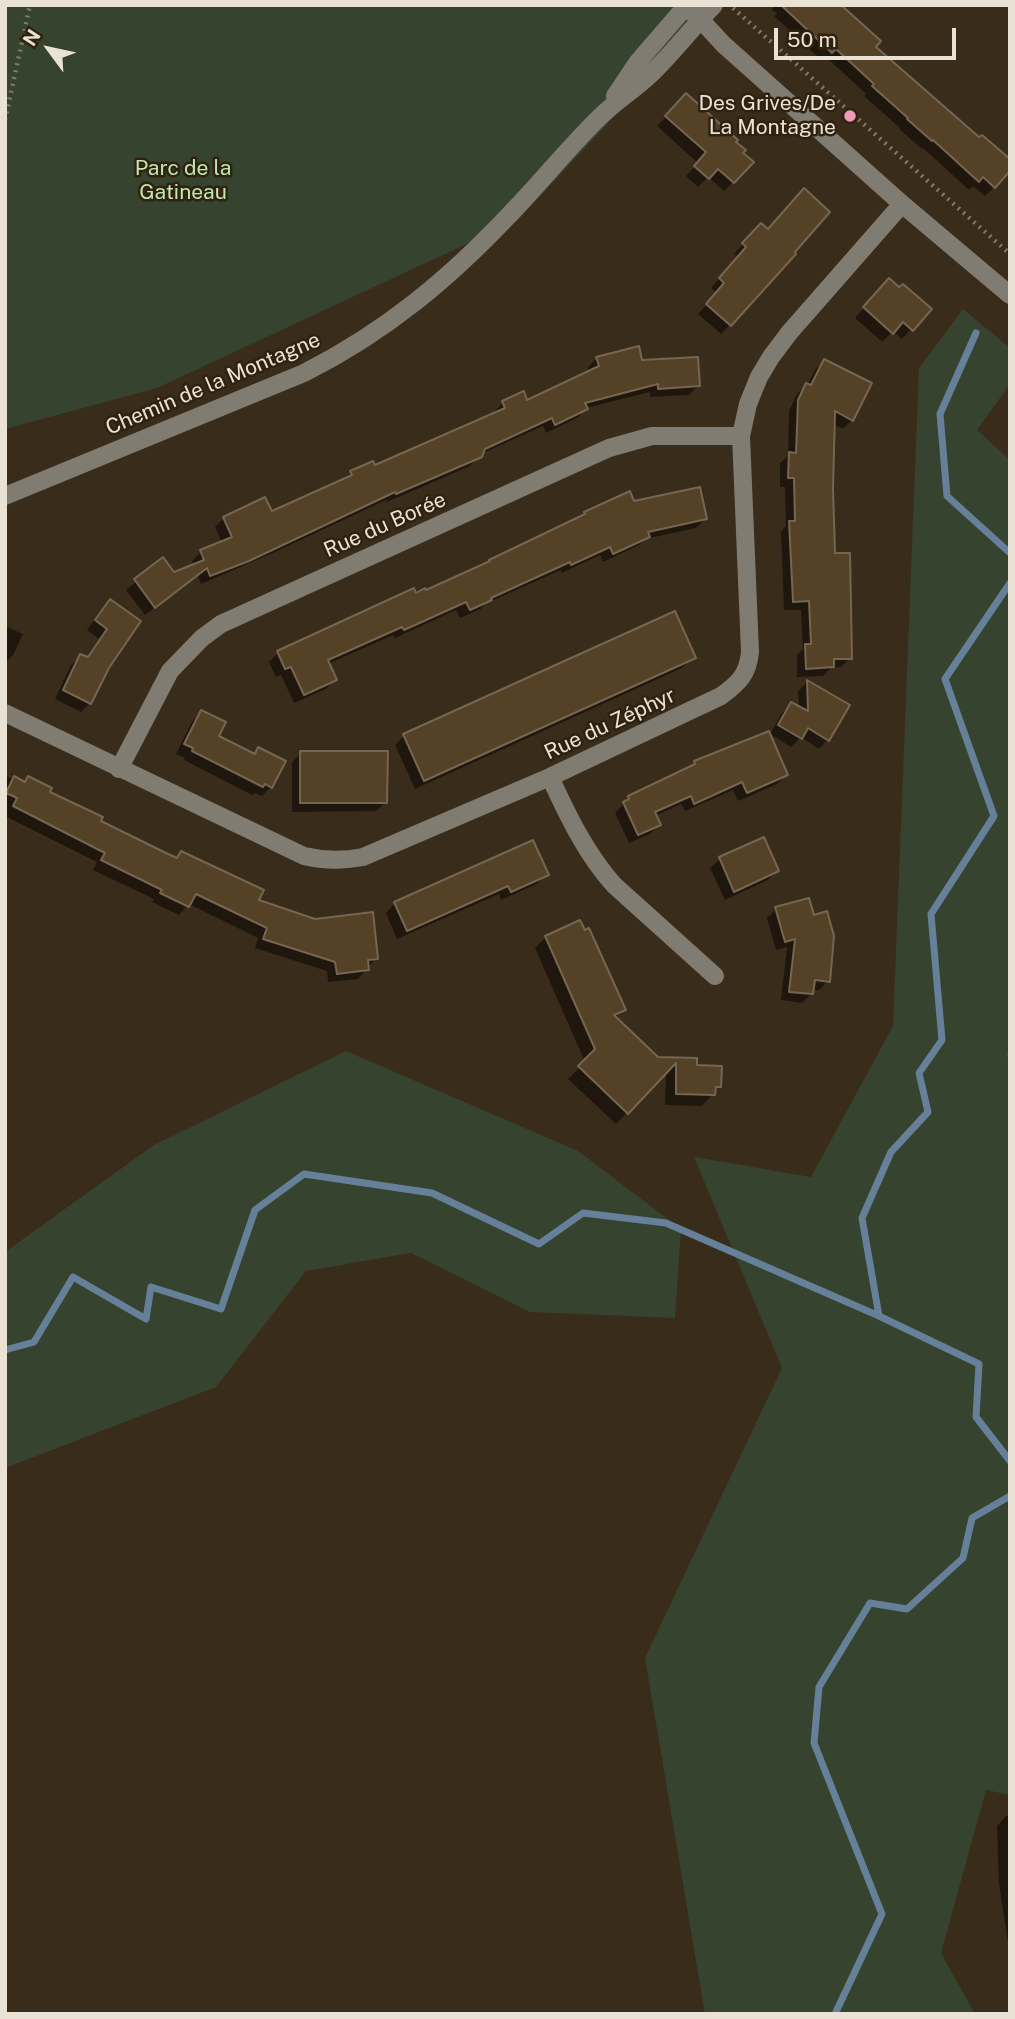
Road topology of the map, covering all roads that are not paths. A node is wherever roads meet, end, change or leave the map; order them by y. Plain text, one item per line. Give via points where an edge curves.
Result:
1 (714, 5) edge
2 (686, 6) edge
3 (700, 19) junction
4 (604, 113) junction
5 (902, 204) junction
6 (1010, 295) edge
7 (741, 436) junction
8 (5, 496) edge
9 (5, 713) edge
10 (119, 769) junction
11 (550, 777) junction
12 (715, 976) dead end

1 - 3 street, Chemin de la Montagne
2 - 3 street
2 - 4 street, Chemin de la Montagne via 637,63
3 - 4 street, Chemin de la Montagne via 649,76
3 - 5 street
4 - 8 street, Chemin de la Montagne via 471,253 360,342 304,373
5 - 6 street
5 - 7 street, Rue du Zéphyr via 771,357 748,404
7 - 10 street, Rue du Borée via 652,436 609,448 221,624 170,671
7 - 11 street, Rue du Zéphyr via 750,652 743,679 722,696
9 - 10 street, Rue du Zéphyr
10 - 11 street, Rue du Zéphyr via 304,856 340,861 363,857
11 - 12 street via 600,869

